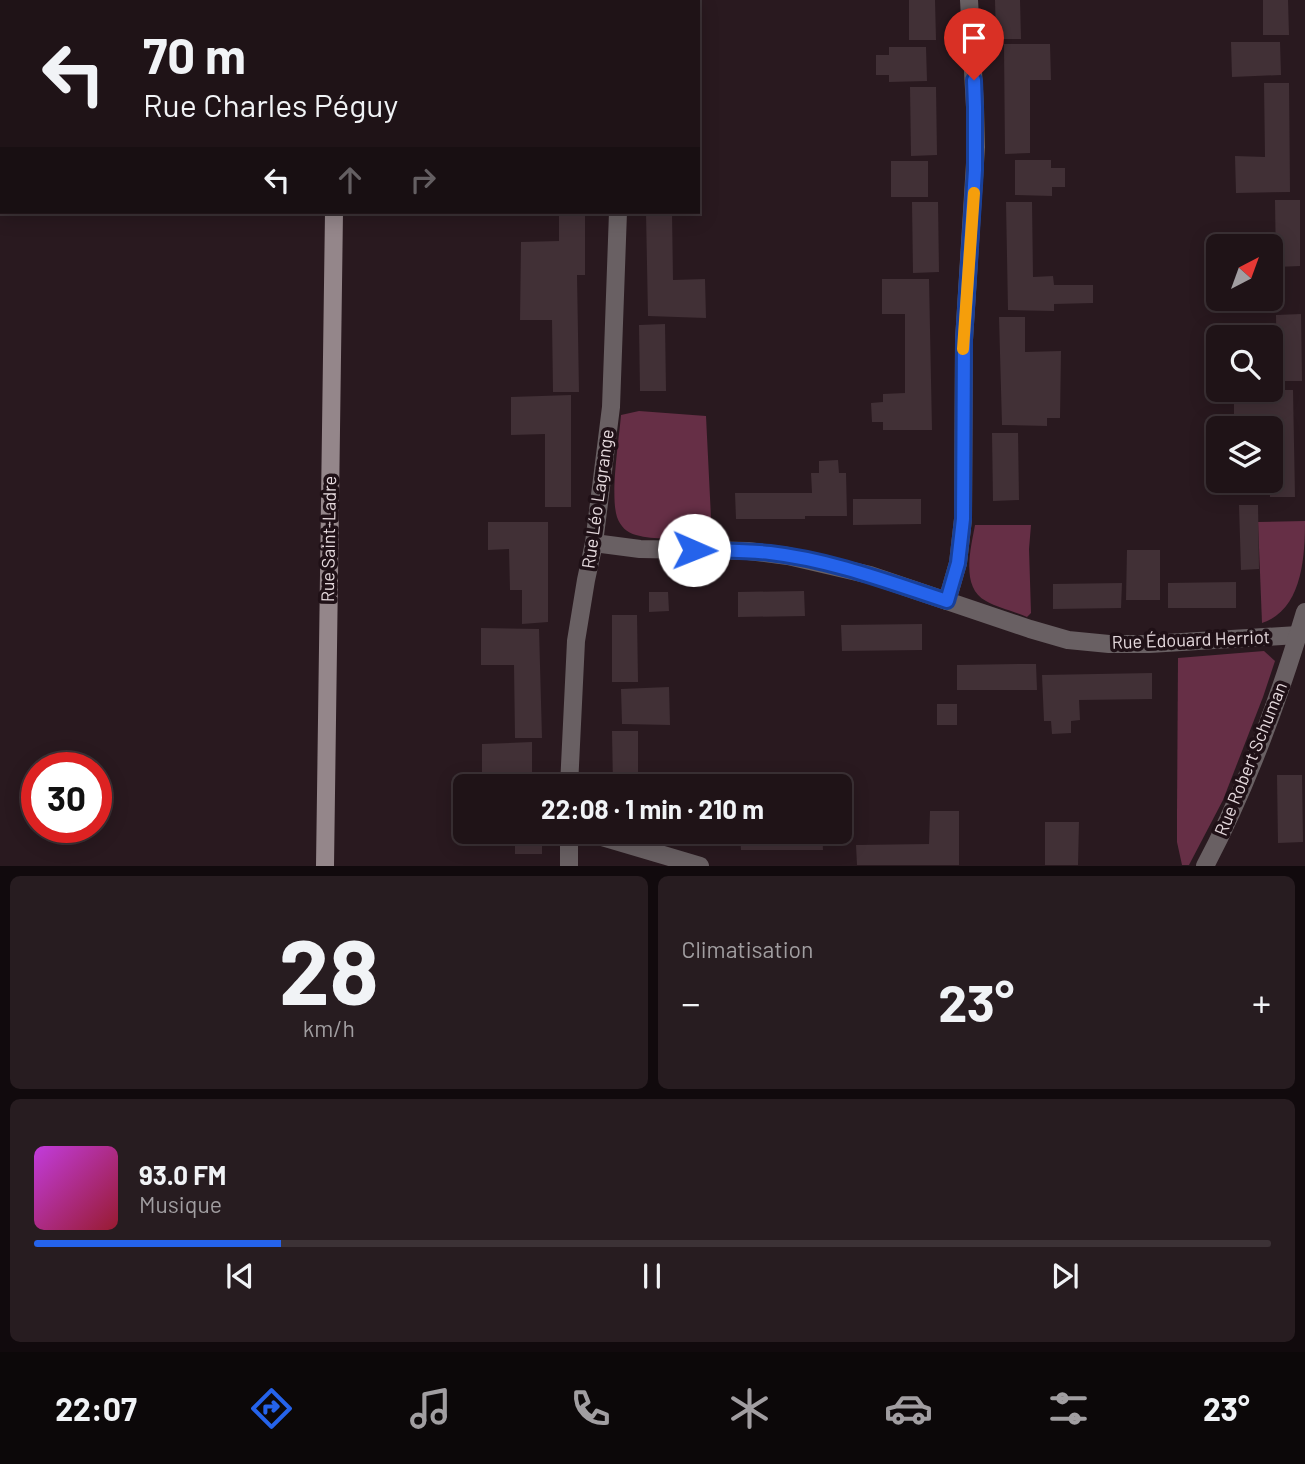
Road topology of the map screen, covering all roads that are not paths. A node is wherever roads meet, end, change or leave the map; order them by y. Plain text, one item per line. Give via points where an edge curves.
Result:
1 (968, 0) edge
2 (334, 214) edge
3 (618, 214) edge
4 (594, 543) junction
5 (947, 601) junction
6 (1305, 612) edge
7 (1298, 635) junction
8 (570, 774) edge
9 (569, 844) edge
10 (626, 844) edge
11 (325, 866) edge
12 (569, 866) edge
13 (700, 866) edge
14 (1205, 866) edge

1 - 5 street via 976,147 964,340 963,519 958,563
2 - 11 street, Rue Saint-Ladre
3 - 4 street, Rue Léo Lagrange via 611,407
4 - 5 street, Rue Édouard Herriot via 788,556 870,575
4 - 8 street, Rue Léo Lagrange via 576,641
5 - 7 street, Rue Édouard Herriot via 1049,635 1090,643
6 - 7 street, Rue Robert Schuman
7 - 14 street, Rue Robert Schuman via 1259,748
9 - 12 street
10 - 13 street

